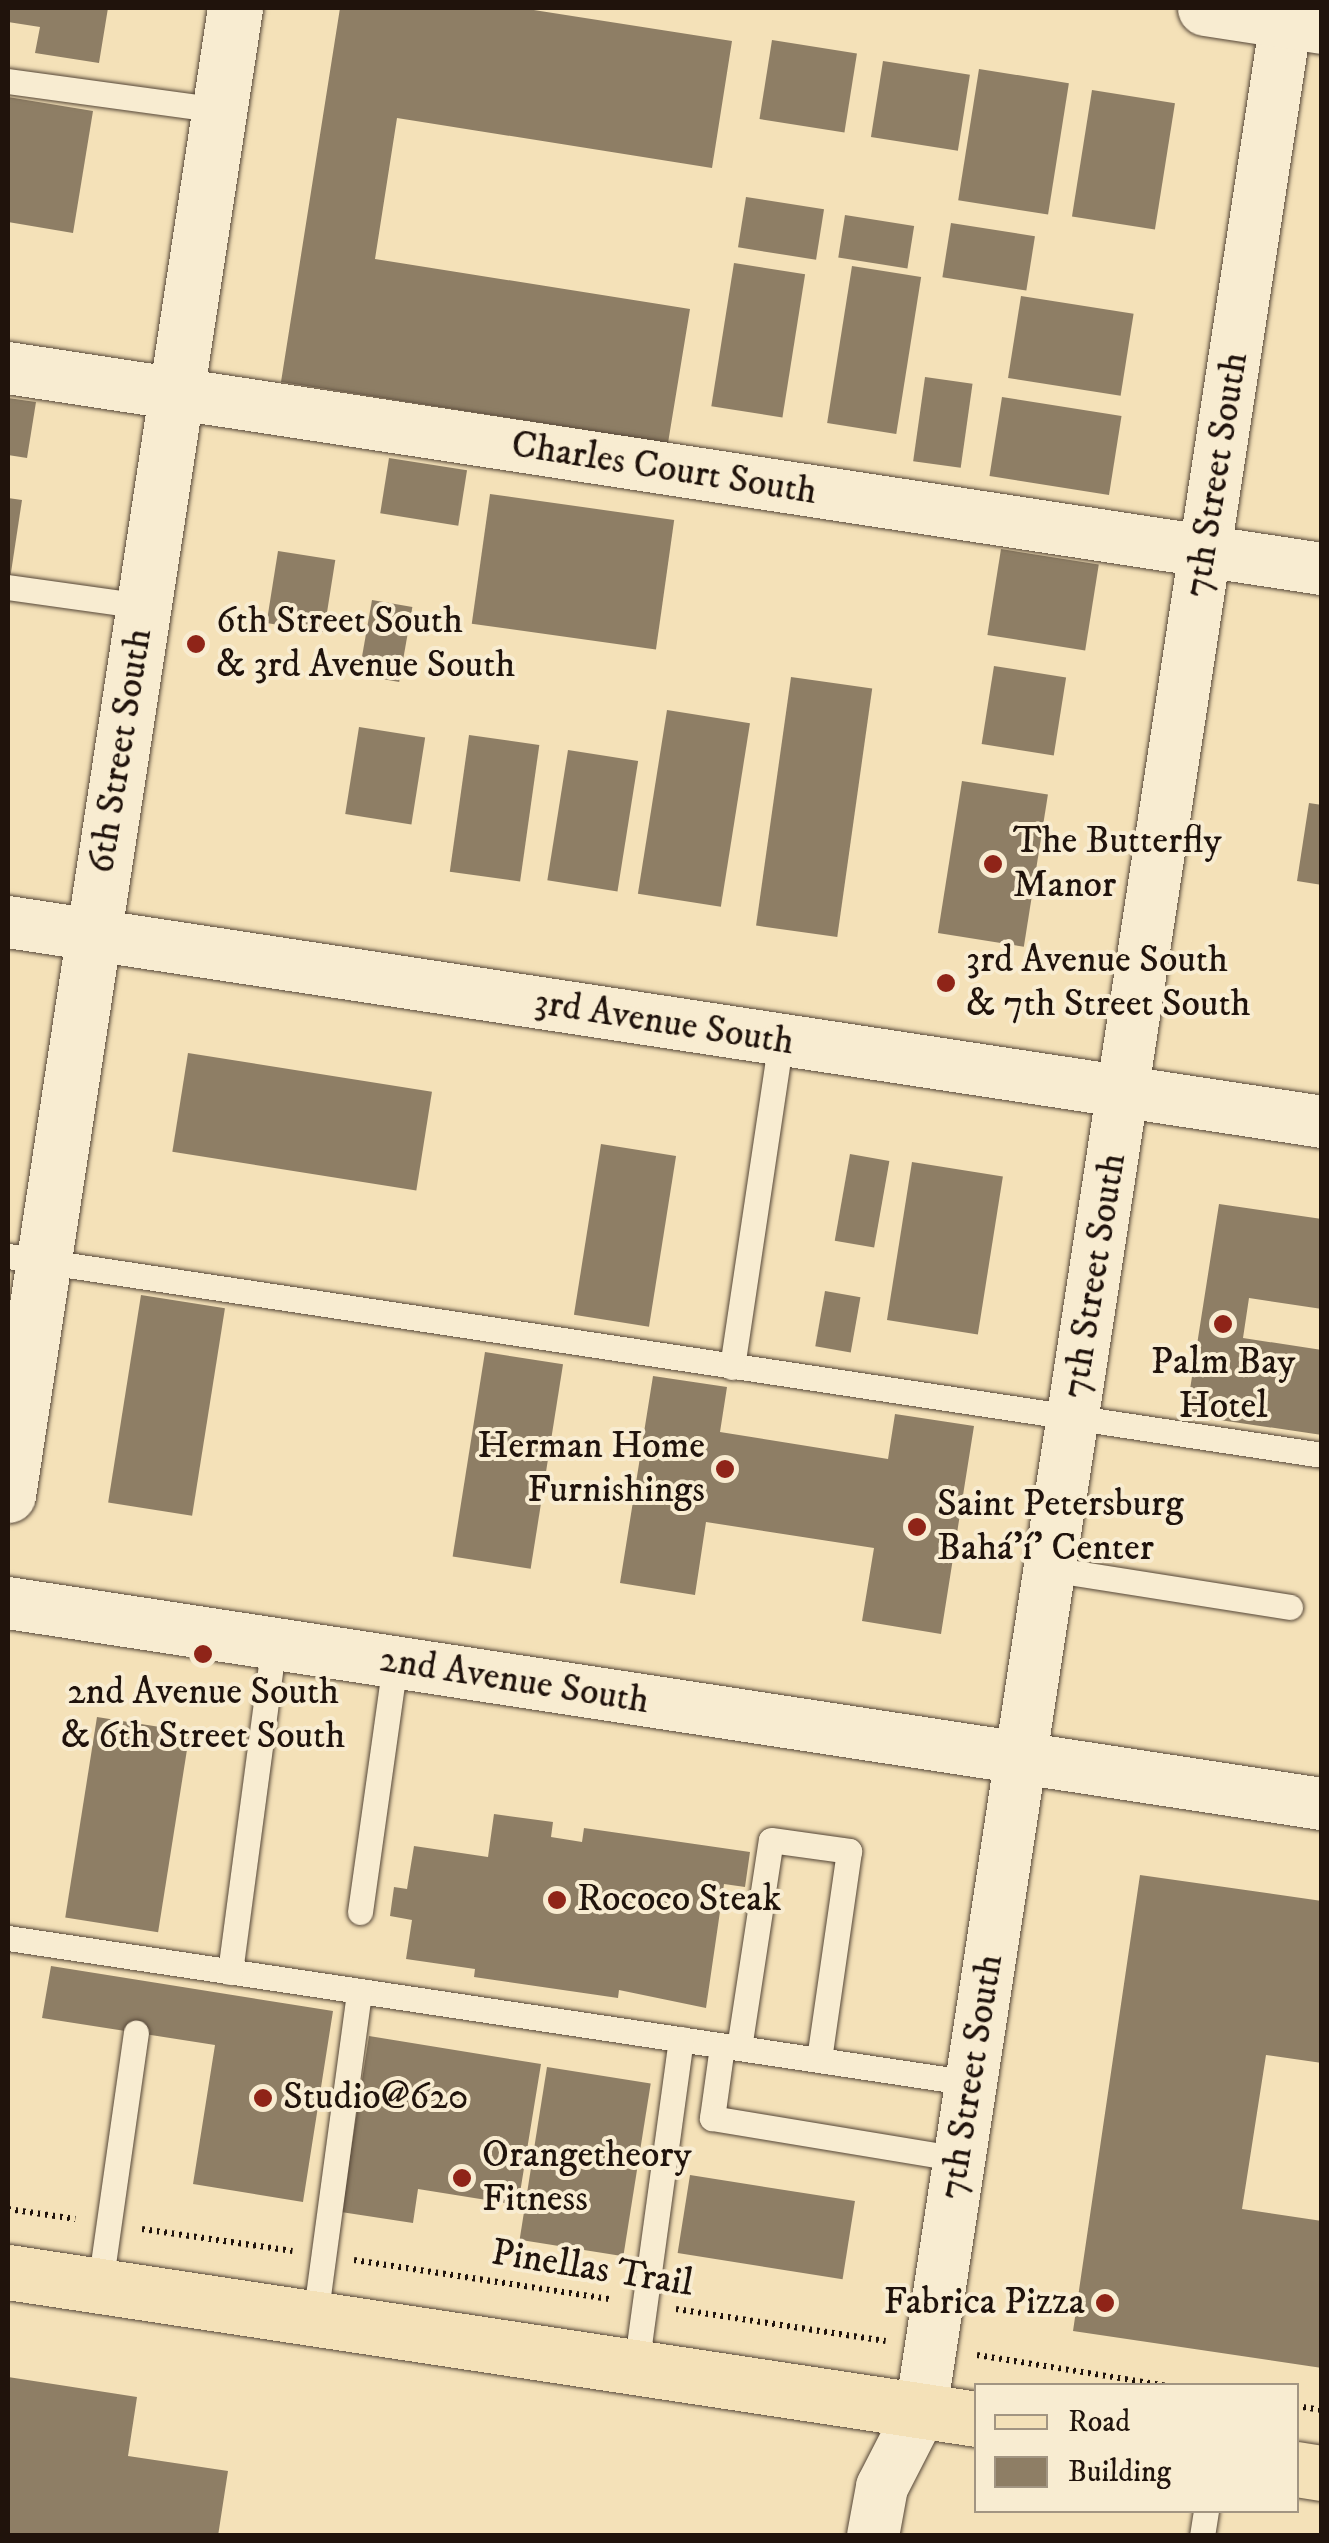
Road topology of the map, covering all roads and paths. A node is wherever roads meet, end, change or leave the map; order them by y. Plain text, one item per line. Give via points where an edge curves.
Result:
1 (235, 8) edge
2 (1206, 8) edge
3 (1299, 18) edge
4 (8, 81) edge
5 (220, 110) junction
6 (8, 368) edge
7 (176, 394) junction
8 (1206, 552) junction
9 (1322, 569) edge
10 (8, 586) edge
11 (144, 606) junction
12 (8, 922) edge
13 (94, 936) junction
14 (781, 1040) junction
15 (1122, 1092) junction
16 (1322, 1122) edge
17 (25, 1259) edge
18 (732, 1366) junction
19 (1073, 1418) junction
20 (1322, 1456) edge
21 (8, 1495) edge
22 (1050, 1569) junction
23 (8, 1603) edge
24 (1290, 1607) dead end
25 (274, 1644) junction
26 (395, 1662) junction
27 (1021, 1758) junction
28 (1322, 1804) edge
29 (360, 1912) dead end
30 (8, 1938) edge
31 (230, 1972) junction
32 (359, 1990) junction
33 (136, 2033) dead end
34 (681, 2039) junction
35 (730, 2047) junction
36 (819, 2060) junction
37 (971, 2083) junction
38 (960, 2159) junction
39 (8, 2209) edge
40 (108, 2224) junction
41 (324, 2256) junction
42 (8, 2272) edge
43 (100, 2285) junction
44 (644, 2304) junction
45 (315, 2318) junction
46 (930, 2347) junction
47 (636, 2367) junction
48 (1150, 2383) edge
49 (921, 2410) junction
50 (974, 2419) edge
51 (872, 2536) edge

1 - 5 street, 6th Street South
2 - 3 street
3 - 8 street, 7th Street South
4 - 5 lane
5 - 7 street, 6th Street South
6 - 7 street, Charles Court South
7 - 8 street, Charles Court South
7 - 11 street, 6th Street South
8 - 9 street, Charles Court South
8 - 15 street, 7th Street South
10 - 11 lane
11 - 13 street, 6th Street South
12 - 13 street, 3rd Avenue South
13 - 14 street, 3rd Avenue South
13 - 17 street, 6th Street South
14 - 15 street, 3rd Avenue South
14 - 18 lane
15 - 16 street, 3rd Avenue South
15 - 19 street, 7th Street South
17 - 18 lane
17 - 21 street, 6th Street South
18 - 19 lane
19 - 20 lane
19 - 22 street, 7th Street South
22 - 24 lane
22 - 27 street, 7th Street South
23 - 25 street, 2nd Avenue South
25 - 26 street, 2nd Avenue South
25 - 31 lane
26 - 27 street, 2nd Avenue South
26 - 29 lane
27 - 28 street, 2nd Avenue South
27 - 37 street, 7th Street South
30 - 31 lane via 145,1970
31 - 32 lane
32 - 34 lane
32 - 41 lane
33 - 40 lane
34 - 35 lane
34 - 44 lane
35 - 36 lane
35 - 36 lane via 771,1840 849,1851
35 - 38 lane via 712,2118
36 - 37 lane
37 - 38 street, 7th Street South
38 - 46 street, 7th Street South
39 - 40 path, Pinellas Trail
40 - 41 path, Pinellas Trail
40 - 43 lane
41 - 44 path, Pinellas Trail
41 - 45 lane
42 - 43 main road
43 - 45 main road
44 - 46 path, Pinellas Trail
44 - 47 lane
45 - 47 main road
46 - 48 path, Pinellas Trail
46 - 49 street, 7th Street South
47 - 49 main road
49 - 50 main road
49 - 51 street, 7th Street South via 882,2487

